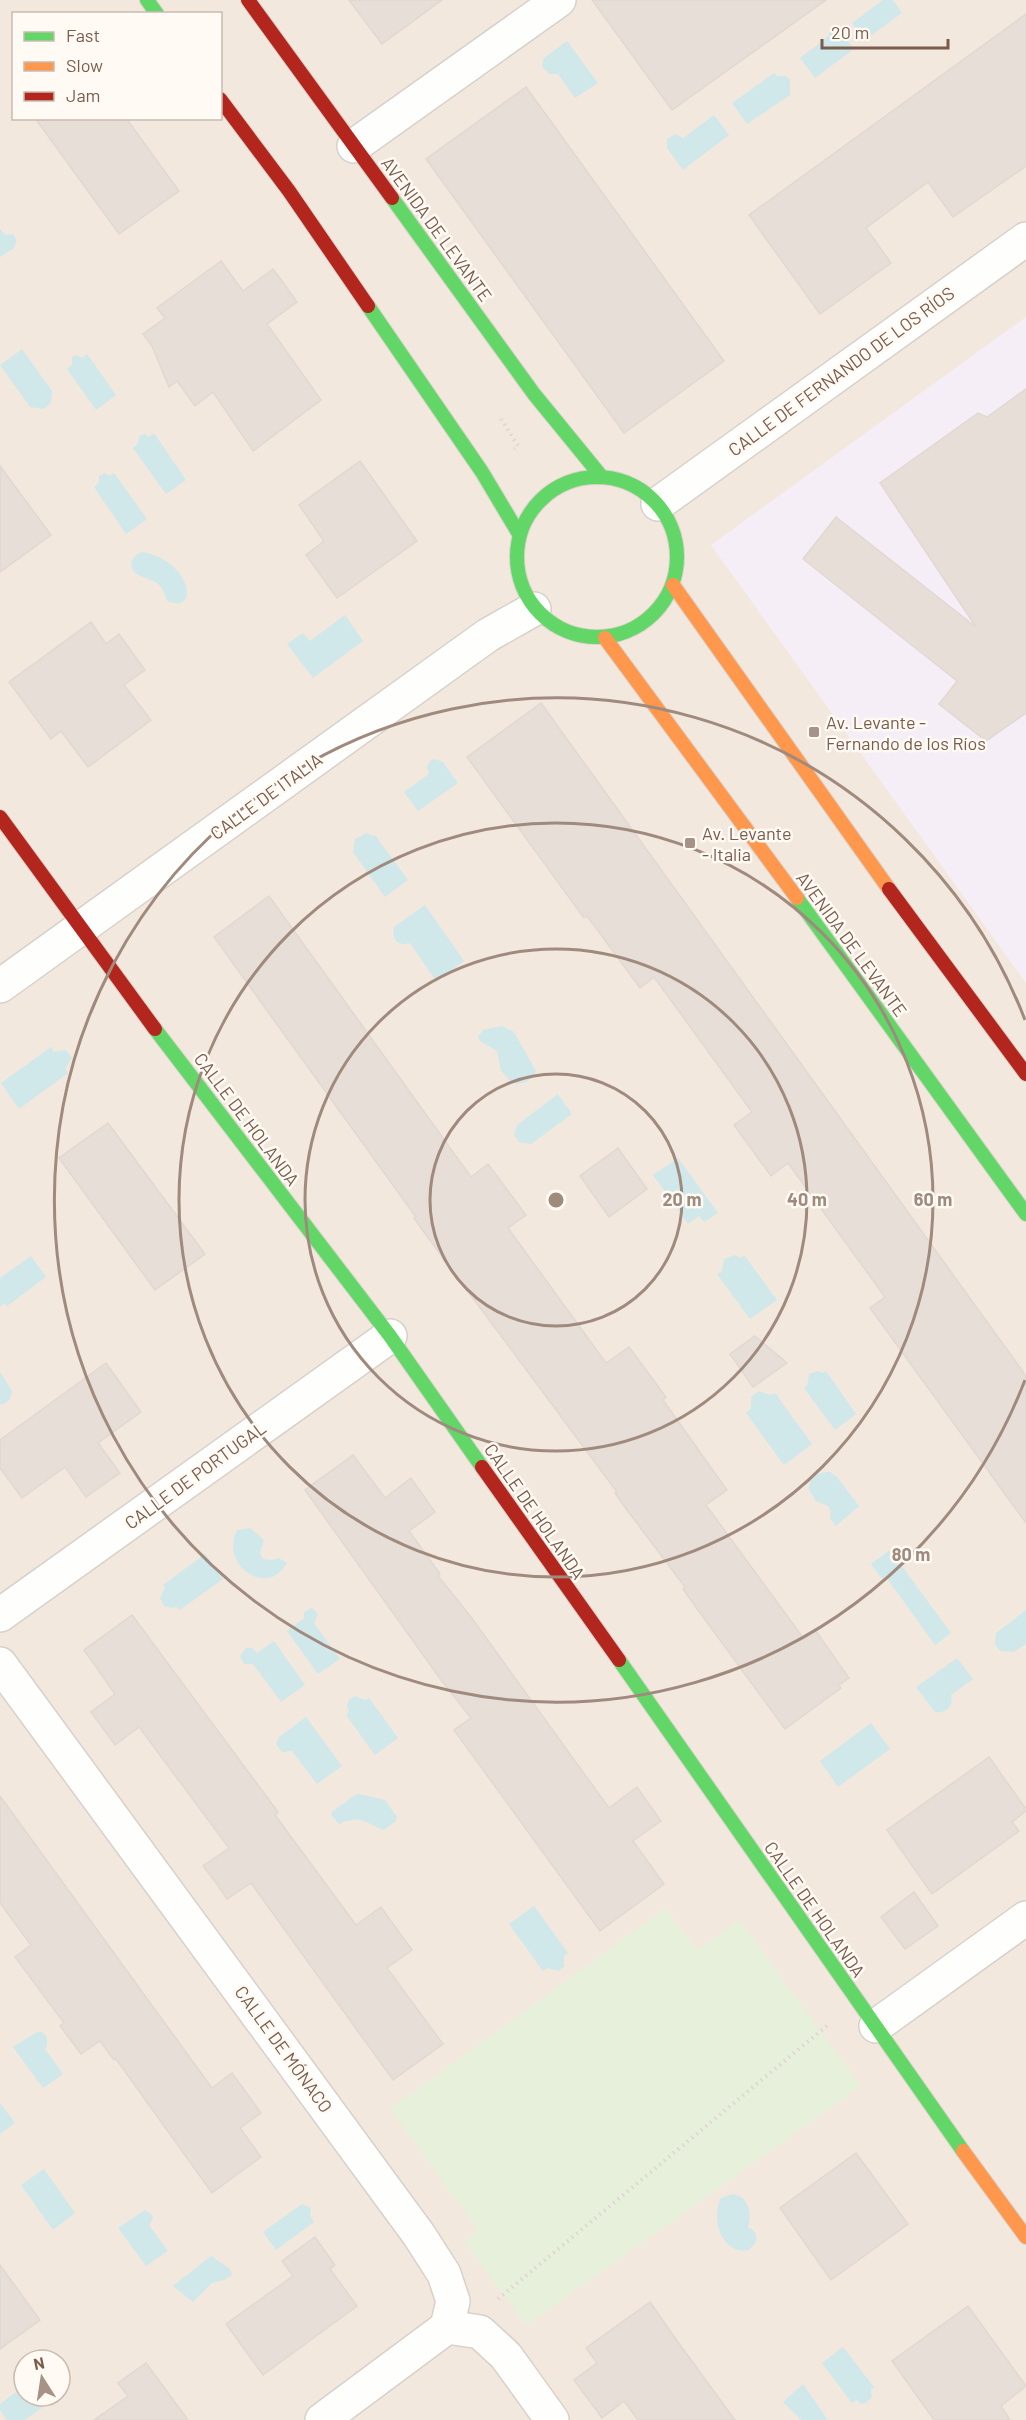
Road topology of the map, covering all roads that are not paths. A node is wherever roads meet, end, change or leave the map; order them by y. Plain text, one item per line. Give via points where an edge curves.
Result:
1 (248, 0) edge
2 (559, 0) edge
3 (222, 102) edge
4 (354, 146) junction
5 (1026, 239) edge
6 (601, 476) junction
7 (658, 504) junction
8 (519, 534) junction
9 (673, 585) junction
10 (534, 609) junction
11 (604, 638) junction
12 (0, 817) edge
13 (80, 928) junction
14 (0, 986) edge
15 (1026, 1074) edge
16 (1026, 1214) edge
17 (390, 1336) junction
18 (0, 1615) edge
19 (0, 1664) edge
20 (1026, 1918) edge
21 (876, 2026) junction
22 (1026, 2237) edge
23 (447, 2327) junction
24 (322, 2420) edge
25 (552, 2420) edge

1 - 4 street, AVENIDA DE LEVANTE
2 - 4 street
3 - 8 street via 289,191 482,472
4 - 6 street, AVENIDA DE LEVANTE via 534,394
5 - 7 street, CALLE DE FERNANDO DE LOS RÍOS
6 - 7 street via 622,480
6 - 8 street via 574,480 550,491 531,510
7 - 9 street via 670,521 677,542
8 - 10 street via 516,561 521,586
9 - 11 street via 663,605 647,621
9 - 15 street via 885,884
10 - 11 street via 554,626 579,636
10 - 13 street, CALLE DE ITALIA via 488,635
11 - 16 street, AVENIDA DE LEVANTE
12 - 13 street, CALLE DE HOLANDA
13 - 14 street, CALLE DE ITALIA
13 - 17 street, CALLE DE HOLANDA
17 - 18 street, CALLE DE PORTUGAL
17 - 21 street, CALLE DE HOLANDA
19 - 23 street, CALLE DE MÓNACO via 419,2235 444,2274 453,2301
20 - 21 street
21 - 22 street, CALLE DE HOLANDA
23 - 24 street
23 - 25 street via 480,2332 506,2356

